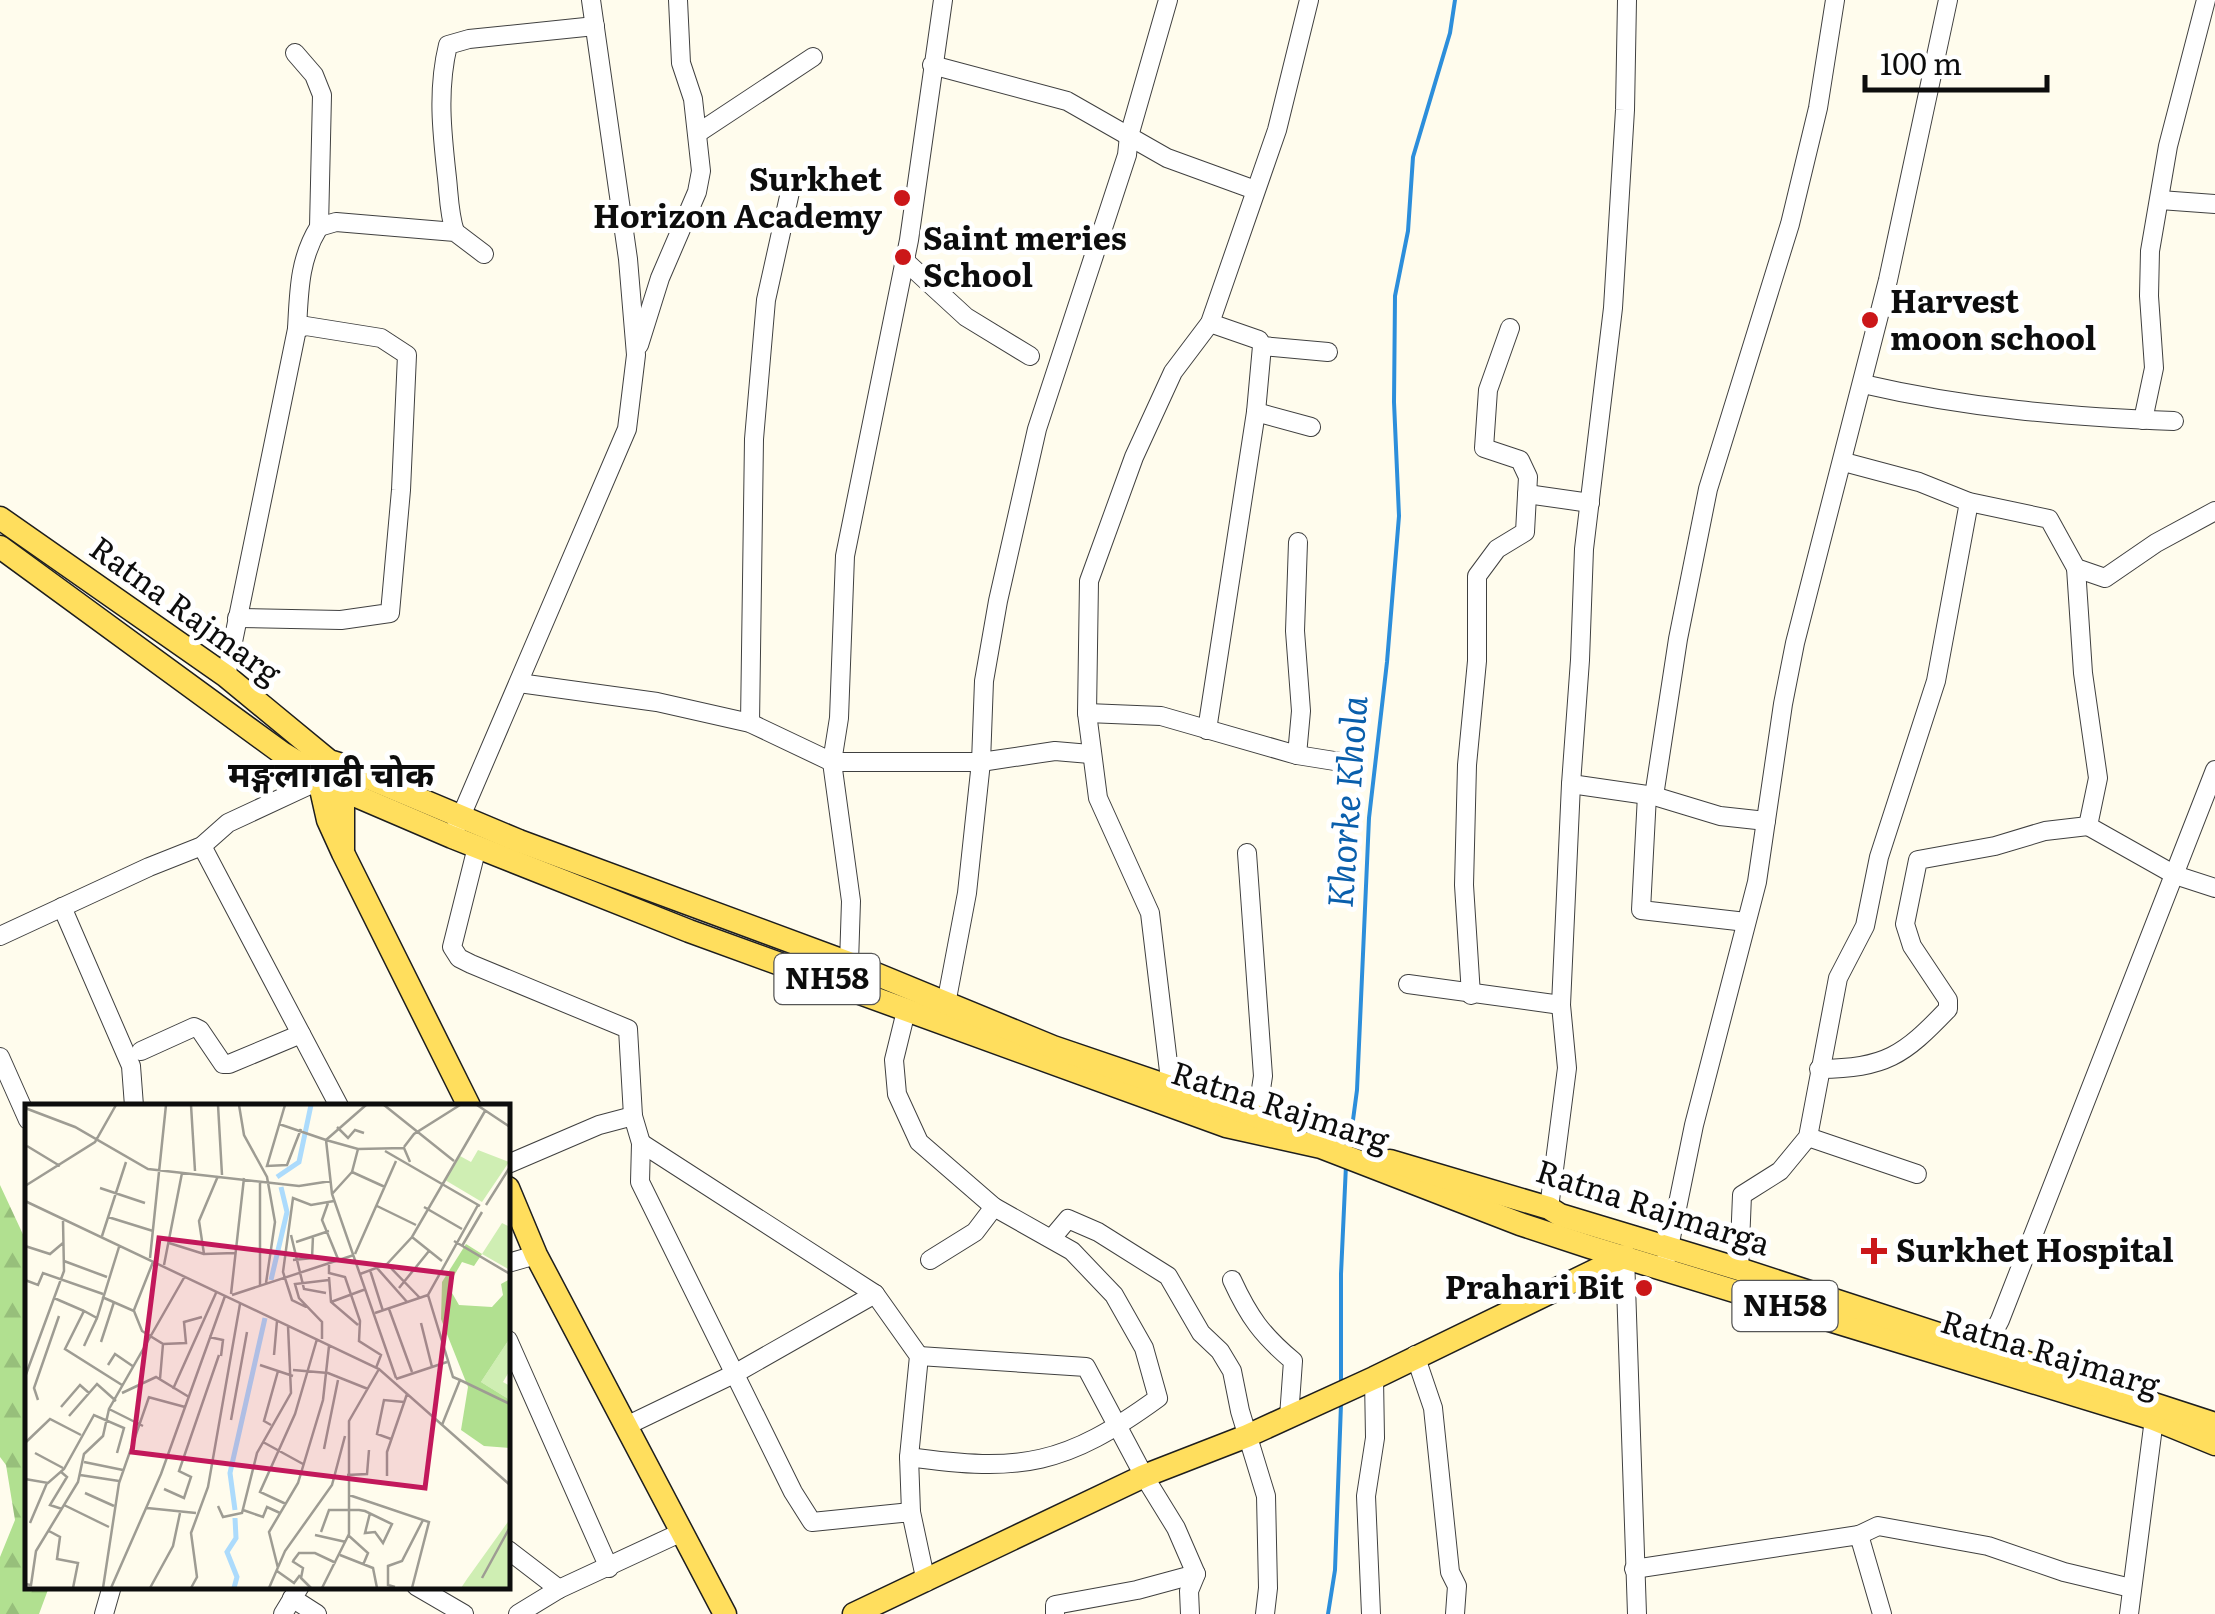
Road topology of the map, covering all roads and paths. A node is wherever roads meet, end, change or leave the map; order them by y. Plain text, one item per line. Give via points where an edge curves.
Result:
1 (590, 0) edge
2 (678, 0) edge
3 (943, 0) edge
4 (1168, 0) edge
5 (1309, 0) edge
6 (1628, 0) edge
7 (1835, 0) edge
8 (1948, 0) edge
9 (2206, 0) edge
10 (595, 26) junction
11 (295, 54) dead end
12 (813, 57) dead end
13 (932, 65) junction
14 (698, 133) junction
15 (1130, 136) junction
16 (1255, 190) junction
17 (790, 192) dead end
18 (2160, 200) junction
19 (2215, 204) edge
20 (320, 227) junction
21 (455, 232) junction
22 (484, 254) dead end
23 (905, 262) junction
24 (1210, 323) junction
25 (1510, 328) dead end
26 (298, 329) junction
27 (1262, 346) junction
28 (1328, 352) dead end
29 (636, 355) junction
30 (1030, 356) dead end
31 (1863, 384) junction
32 (1256, 412) junction
33 (2143, 420) junction
34 (2174, 421) dead end
35 (1310, 427) dead end
36 (1844, 462) junction
37 (1527, 494) junction
38 (1970, 502) junction
39 (1590, 504) junction
40 (2215, 512) edge
41 (0, 518) edge
42 (1298, 542) dead end
43 (0, 547) edge
44 (2076, 568) junction
45 (236, 618) junction
46 (226, 676) junction
47 (519, 683) junction
48 (1087, 713) junction
49 (750, 723) junction
50 (1207, 730) junction
51 (1090, 754) junction
52 (1297, 755) junction
53 (832, 762) junction
54 (981, 762) junction
55 (1347, 762) dead end
56 (2215, 770) edge
57 (329, 779) junction
58 (1571, 784) junction
59 (1650, 795) junction
60 (1766, 821) junction
61 (457, 826) junction
62 (2088, 826) junction
63 (202, 846) junction
64 (476, 847) junction
65 (1247, 853) dead end
66 (2176, 875) junction
67 (2215, 888) edge
68 (62, 906) junction
69 (1746, 922) junction
70 (0, 936) edge
71 (850, 963) junction
72 (1408, 984) dead end
73 (1471, 995) junction
74 (946, 1004) junction
75 (1560, 1005) junction
76 (906, 1011) junction
77 (301, 1034) junction
78 (141, 1052) dead end
79 (0, 1057) edge
80 (1819, 1069) junction
81 (1171, 1088) junction
82 (134, 1104) edge
83 (338, 1104) edge
84 (468, 1104) edge
85 (25, 1113) edge
86 (633, 1116) junction
87 (1257, 1116) junction
88 (1808, 1137) junction
89 (1318, 1141) junction
90 (641, 1143) junction
91 (1356, 1156) junction
92 (510, 1163) edge
93 (1917, 1174) dead end
94 (510, 1193) edge
95 (994, 1207) junction
96 (1549, 1208) junction
97 (1592, 1236) junction
98 (1052, 1238) junction
99 (536, 1254) junction
100 (1625, 1256) junction
101 (930, 1260) dead end
102 (1666, 1260) junction
103 (510, 1262) edge
104 (1739, 1270) junction
105 (1232, 1280) dead end
106 (875, 1294) junction
107 (510, 1344) edge
108 (1415, 1355) junction
109 (918, 1356) junction
110 (1980, 1357) junction
111 (736, 1373) junction
112 (1374, 1378) junction
113 (1289, 1417) junction
114 (2154, 1419) junction
115 (626, 1426) junction
116 (1119, 1427) junction
117 (2214, 1433) edge
118 (1248, 1436) junction
119 (909, 1457) junction
120 (1144, 1476) junction
121 (911, 1512) junction
122 (682, 1532) junction
123 (1859, 1535) junction
124 (510, 1552) edge
125 (610, 1568) junction
126 (1634, 1569) junction
127 (1196, 1574) junction
128 (926, 1582) junction
129 (2131, 1588) junction
130 (111, 1589) edge
131 (421, 1589) edge
132 (559, 1589) junction
133 (292, 1600) edge
134 (104, 1614) edge
135 (318, 1614) edge
136 (464, 1614) edge
137 (518, 1614) edge
138 (726, 1614) edge
139 (854, 1614) edge
140 (1055, 1614) edge
141 (1190, 1614) edge
142 (1265, 1614) edge
143 (1371, 1614) edge
144 (1455, 1614) edge
145 (1637, 1614) edge
146 (1882, 1614) edge
147 (2128, 1614) edge

1 - 10 street
2 - 14 street via 681,63
3 - 13 street
4 - 15 street
5 - 16 street via 1286,101
6 - 39 street via 1613,308
7 - 59 street via 1790,224 1708,489
8 - 31 street
9 - 18 street
10 - 21 street via 469,38 448,46 441,97
10 - 29 street
11 - 20 street via 322,95
12 - 14 street
13 - 15 street via 1067,101
13 - 23 street
14 - 29 street via 696,192
15 - 16 street via 1167,158
15 - 54 street via 1037,430 984,681
16 - 24 street
17 - 49 street via 766,300 754,438
18 - 19 street
18 - 33 street via 2150,251 2154,368
20 - 21 street via 336,222
20 - 26 street via 300,273
21 - 22 street
23 - 30 street via 966,317
23 - 53 street via 845,556
24 - 27 street
24 - 48 street via 1172,372 1088,581
25 - 37 street via 1488,390 1484,448 1520,460
26 - 45 street
26 - 45 street via 381,338 406,355 390,613 341,620
27 - 28 street
27 - 32 street
29 - 47 street via 627,428
31 - 33 street via 2060,417
31 - 36 street
32 - 35 street
32 - 50 street
33 - 34 street
36 - 38 street
36 - 60 street via 1795,643
37 - 39 street
37 - 73 street via 1525,532 1497,549 1477,576 1464,885
38 - 44 street via 2049,519
38 - 80 street via 1936,681 1884,841 1865,926 1838,978
39 - 58 street
40 - 44 street via 2106,578
41 - 46 main road, Ratna Rajmarg / NH58
42 - 52 street
43 - 57 main road, Ratna Rajmarg / NH58 via 282,752
44 - 62 street via 2098,778
45 - 46 street
46 - 57 main road, Ratna Rajmarg / NH58
47 - 49 street
47 - 61 street
48 - 50 street via 1162,716
48 - 51 street
49 - 53 street
50 - 52 street
51 - 54 street via 1055,751
51 - 81 street via 1098,798 1150,913
52 - 55 street
53 - 54 street
53 - 71 street via 850,900
54 - 74 street
56 - 66 street
57 - 61 main road, Ratna Rajmarg / NH58
57 - 63 street via 228,823
57 - 84 main road via 345,822 343,853
58 - 59 street
58 - 75 street
59 - 60 street via 1720,816
59 - 69 street via 1641,910
60 - 69 street
61 - 64 main road, Ratna Rajmarg / NH58
61 - 71 main road, Ratna Rajmarg / NH58 via 518,841
62 - 66 street
62 - 80 street via 1918,860 1905,924 1948,1010 1888,1060
63 - 68 street
63 - 77 street
64 - 76 main road, Ratna Rajmarg / NH58
64 - 86 street via 452,947 471,964 628,1029
65 - 87 street via 1263,1076
66 - 67 street
66 - 110 street
68 - 70 street
68 - 82 street via 132,1066
69 - 102 street
71 - 74 main road, Ratna Rajmarg / NH58
72 - 73 street
73 - 75 street
74 - 81 main road, Ratna Rajmarg / NH58
75 - 96 street via 1567,1068
76 - 89 main road, Ratna Rajmarg / NH58 via 1226,1126
76 - 95 street via 894,1060 897,1094 919,1142
77 - 78 street via 229,1064 194,1027
77 - 83 street
79 - 85 street
80 - 88 street
81 - 87 main road, Ratna Rajmarg / NH58
86 - 90 street
86 - 92 street
87 - 89 main road, Ratna Rajmarg / NH58
88 - 93 street
88 - 104 street via 1780,1171 1742,1195
89 - 91 main road, Ratna Rajmarg / NH58
90 - 106 street
90 - 111 street via 640,1182
91 - 96 main road, Ratna Rajmarga / NH58
91 - 97 main road, Ratna Rajmarg / NH58
94 - 99 main road
95 - 98 street
95 - 101 street via 975,1232
96 - 97 main road, Ratna Rajmarga / NH58
97 - 100 main road, Ratna Rajmarg / NH58
97 - 102 main road, Ratna Rajmarga / NH58
98 - 116 street via 1114,1295 1144,1348 1158,1398
98 - 118 street via 1068,1219 1168,1276 1232,1370
99 - 103 street
99 - 115 main road
100 - 102 main road, Ratna Rajmarg / NH58
100 - 108 main road
100 - 126 street
102 - 104 main road, Ratna Rajmarga / NH58
102 - 110 main road, Ratna Rajmarg / NH58
104 - 110 main road, Ratna Rajmarga / NH58
105 - 113 street via 1263,1336 1293,1360
106 - 109 street
106 - 111 street
107 - 125 street
108 - 112 main road
108 - 144 street via 1432,1408 1457,1586
109 - 116 street via 1086,1367
109 - 119 street
110 - 114 main road, Ratna Rajmarg / NH58
110 - 117 main road, Ratna Rajmarga / NH58
111 - 115 street
111 - 121 street via 812,1522
112 - 113 main road
112 - 143 street via 1366,1496
113 - 118 main road
114 - 117 main road, Ratna Rajmarg / NH58
114 - 129 street
115 - 122 main road
116 - 119 street via 1041,1460 974,1466
116 - 120 street
118 - 120 main road
118 - 142 street via 1266,1496
119 - 121 street
120 - 127 street
120 - 128 main road
121 - 128 street
122 - 125 street
122 - 138 main road
123 - 126 street
123 - 129 street via 1878,1526 1988,1546
123 - 146 street
124 - 132 street
125 - 132 street
126 - 145 street
127 - 140 street via 1075,1598 1054,1604
127 - 141 street
128 - 139 main road
129 - 147 street
130 - 134 street
131 - 136 street
132 - 137 street
133 - 135 street

